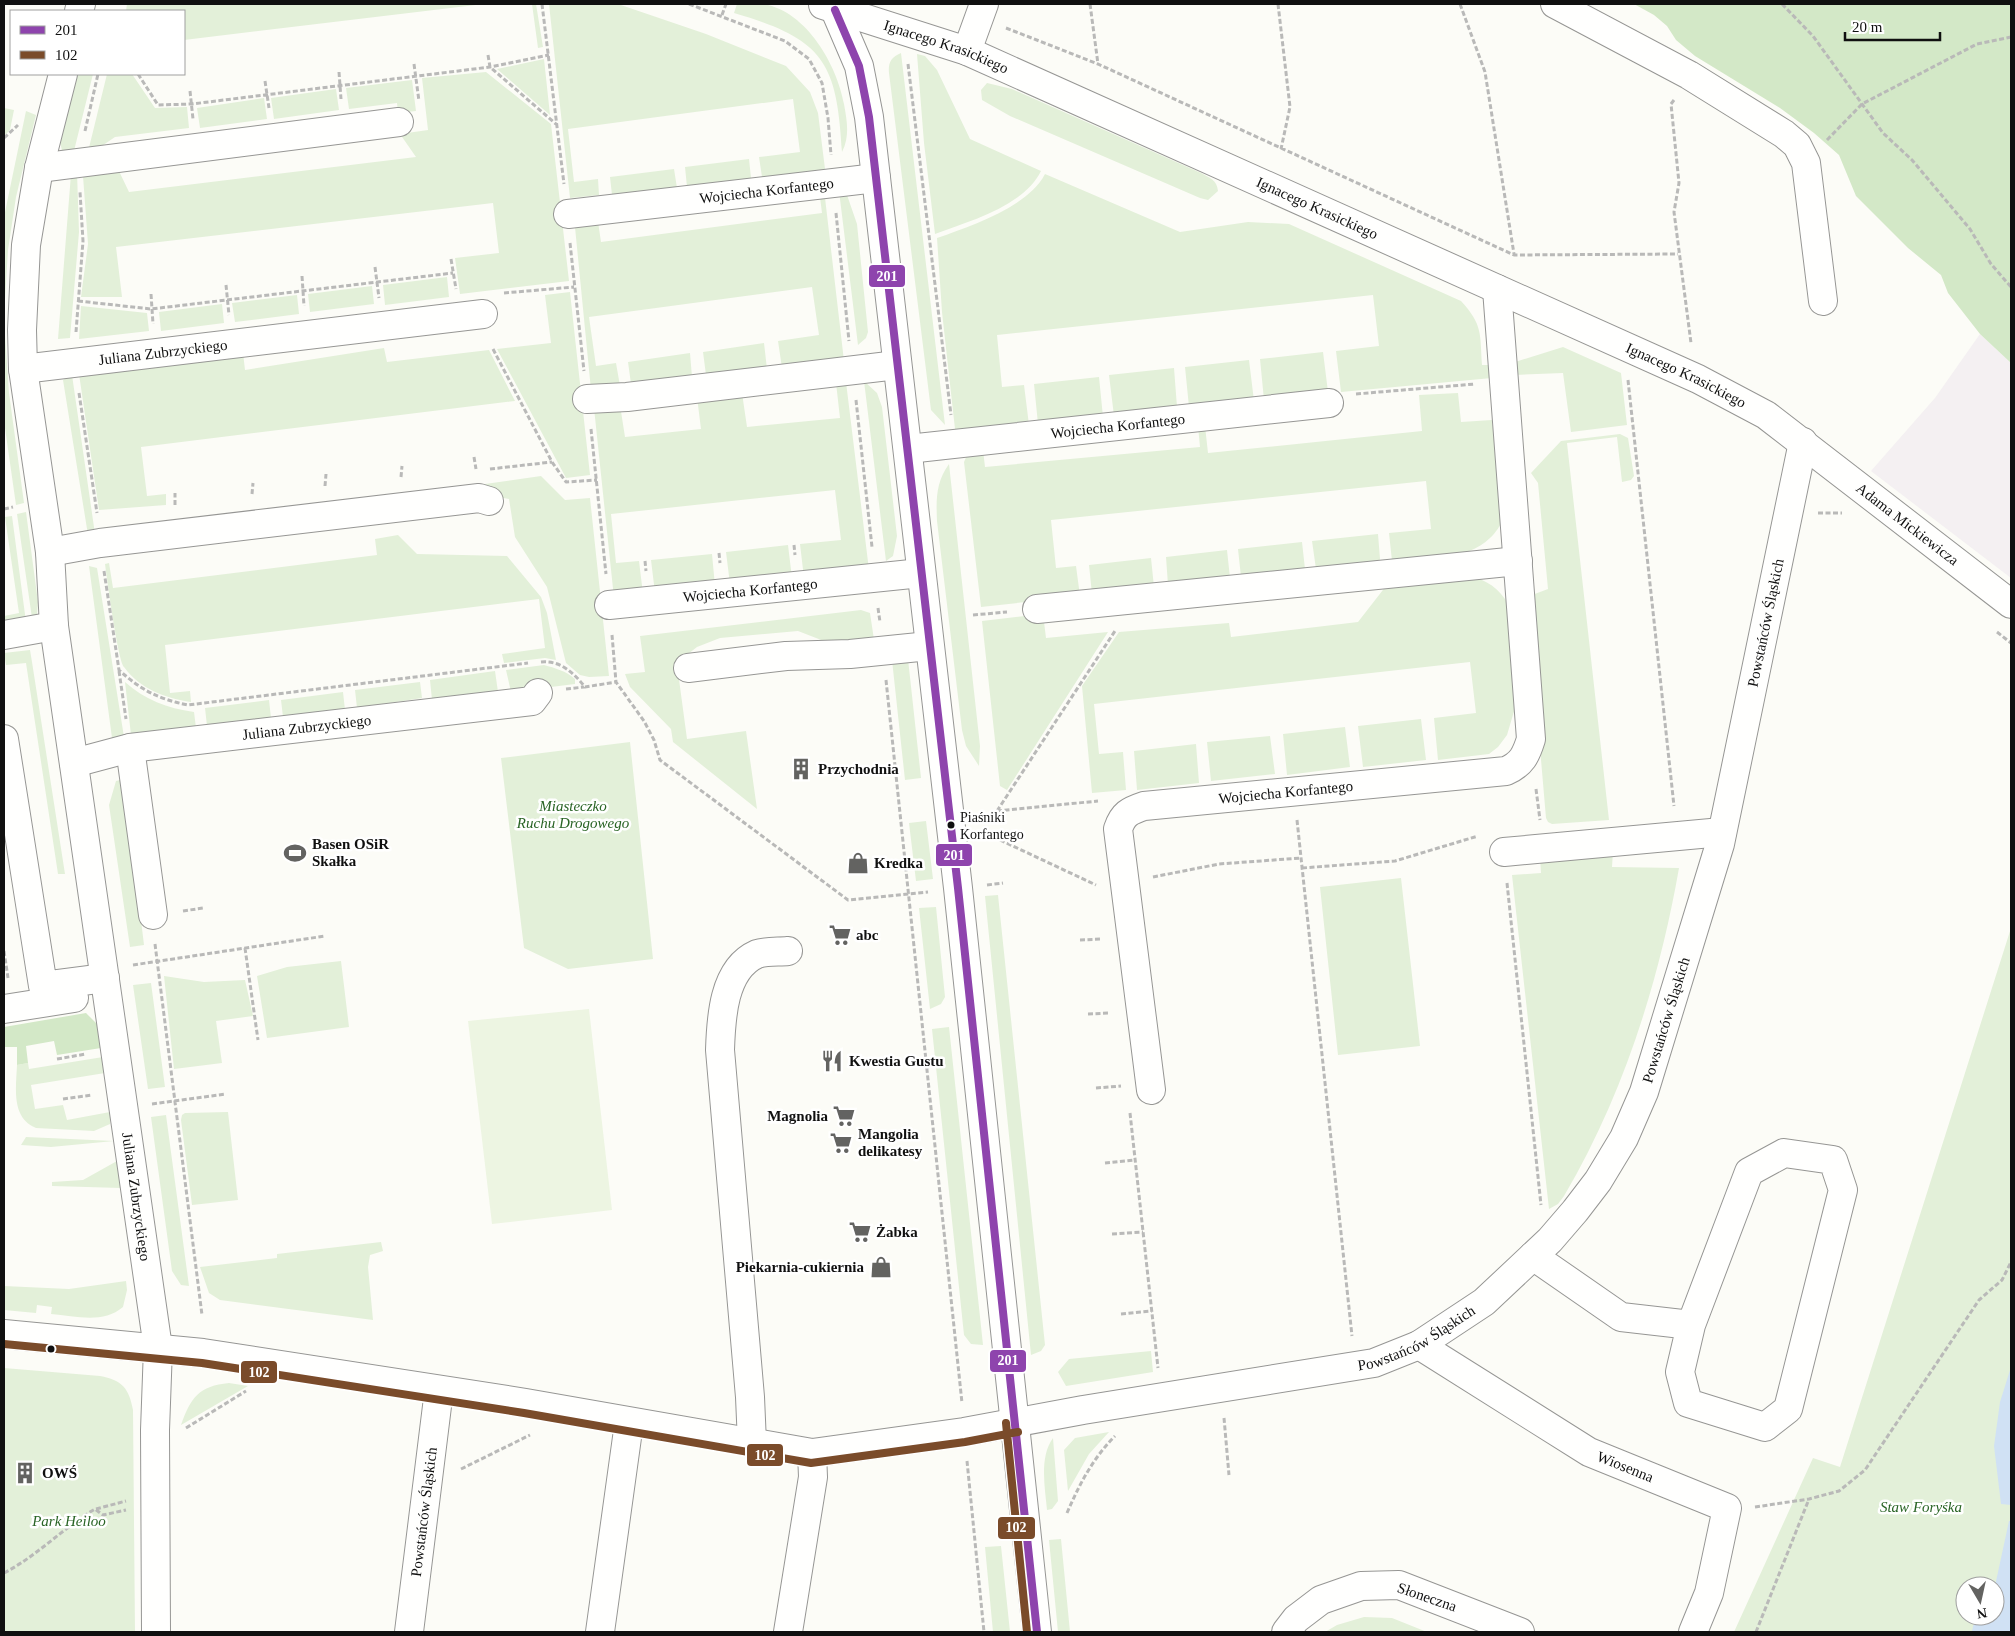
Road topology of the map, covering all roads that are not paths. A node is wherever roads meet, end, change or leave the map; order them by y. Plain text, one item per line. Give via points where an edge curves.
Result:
1 (984, 4) edge
2 (1555, 4) edge
3 (827, 7) edge
4 (967, 51) junction
5 (63, 75) edge
6 (399, 122) dead end
7 (39, 168) junction
8 (876, 178) junction
9 (568, 214) road end
10 (1497, 289) junction
11 (1823, 301) dead end
12 (483, 314) road end
13 (897, 365) junction
14 (23, 369) junction
15 (587, 399) dead end
16 (1329, 403) road end
17 (1803, 442) junction
18 (908, 449) junction
19 (488, 501) dead end
20 (50, 552) junction
21 (1518, 561) junction
22 (921, 573) junction
23 (2011, 604) edge
24 (609, 605) dead end
25 (1025, 610) road end
26 (54, 626) junction
27 (4, 635) edge
28 (930, 646) junction
29 (688, 668) dead end
30 (538, 693) dead end
31 (4, 739) edge
32 (130, 748) junction
33 (74, 763) junction
34 (1722, 832) junction
35 (1504, 852) road end
36 (154, 915) road end
37 (788, 951) dead end
38 (113, 979) junction
39 (4, 1010) edge
40 (1139, 1088) road end
41 (1533, 1256) junction
42 (1691, 1325) junction
43 (4, 1334) edge
44 (1419, 1346) junction
45 (158, 1348) junction
46 (440, 1390) junction
47 (1016, 1422) junction
48 (629, 1423) junction
49 (752, 1442) junction
50 (812, 1453) junction
51 (156, 1632) edge
52 (409, 1632) edge
53 (600, 1632) edge
54 (788, 1632) edge
55 (1036, 1632) edge
56 (1286, 1632) edge
57 (1520, 1632) edge
58 (1693, 1632) edge

1 - 4 street
2 - 11 street via 1689,75 1797,145 1806,163
3 - 4 street, Ignacego Krasickiego
3 - 8 street via 859,66
4 - 10 street, Ignacego Krasickiego
5 - 7 street, Juliana Zubrzyckiego
6 - 7 street
7 - 14 street, Juliana Zubrzyckiego via 26,245
8 - 9 street, Wojciecha Korfantego
8 - 13 street
10 - 17 street, Ignacego Krasickiego via 1698,379 1766,415
10 - 21 street, Wojciecha Korfantego
12 - 14 street, Juliana Zubrzyckiego
13 - 15 street
13 - 18 street
14 - 20 street, Juliana Zubrzyckiego
16 - 18 street, Wojciecha Korfantego
17 - 23 street, Adama Mickiewicza
17 - 34 street, Powstańców Śląskich
18 - 22 street
19 - 20 street via 479,498 100,543
20 - 26 street, Juliana Zubrzyckiego
21 - 25 street
21 - 40 street, Wojciecha Korfantego via 1530,739 1526,754 1516,766 1506,771 1144,806 1122,817 1118,829
22 - 24 street, Wojciecha Korfantego
22 - 28 street
26 - 27 street
26 - 33 street, Juliana Zubrzyckiego
28 - 29 street via 786,656
28 - 47 street
30 - 32 street, Juliana Zubrzyckiego via 532,701
31 - 38 street via 43,986
32 - 33 street, Juliana Zubrzyckiego
32 - 36 street
33 - 38 street, Juliana Zubrzyckiego
34 - 35 street
34 - 41 street, Powstańców Śląskich via 1644,1092 1624,1138 1575,1211
37 - 49 street via 758,954 742,964 730,985 721,1018 720,1050
38 - 39 street
38 - 45 street, Juliana Zubrzyckiego
41 - 42 street via 1621,1317
41 - 44 street, Powstańców Śląskich via 1484,1302
42 - 42 street via 1680,1372 1688,1403 1765,1427 1788,1409 1842,1190 1833,1160 1784,1152 1749,1172
43 - 45 street, Powstańców Śląskich
44 - 47 street, Powstańców Śląskich via 1374,1363
44 - 58 street, Wiosenna via 1589,1452 1727,1508 1708,1593
45 - 46 street, Powstańców Śląskich
45 - 51 street, Juliana Zubrzyckiego
46 - 48 street, Powstańców Śląskich
46 - 52 street, Powstańców Śląskich
47 - 50 street, Powstańców Śląskich
47 - 55 street
48 - 49 street, Powstańców Śląskich
48 - 53 street
49 - 50 street, Powstańców Śląskich
50 - 54 street via 813,1477
56 - 57 street, Słoneczna via 1296,1619 1322,1600 1361,1586 1399,1585

